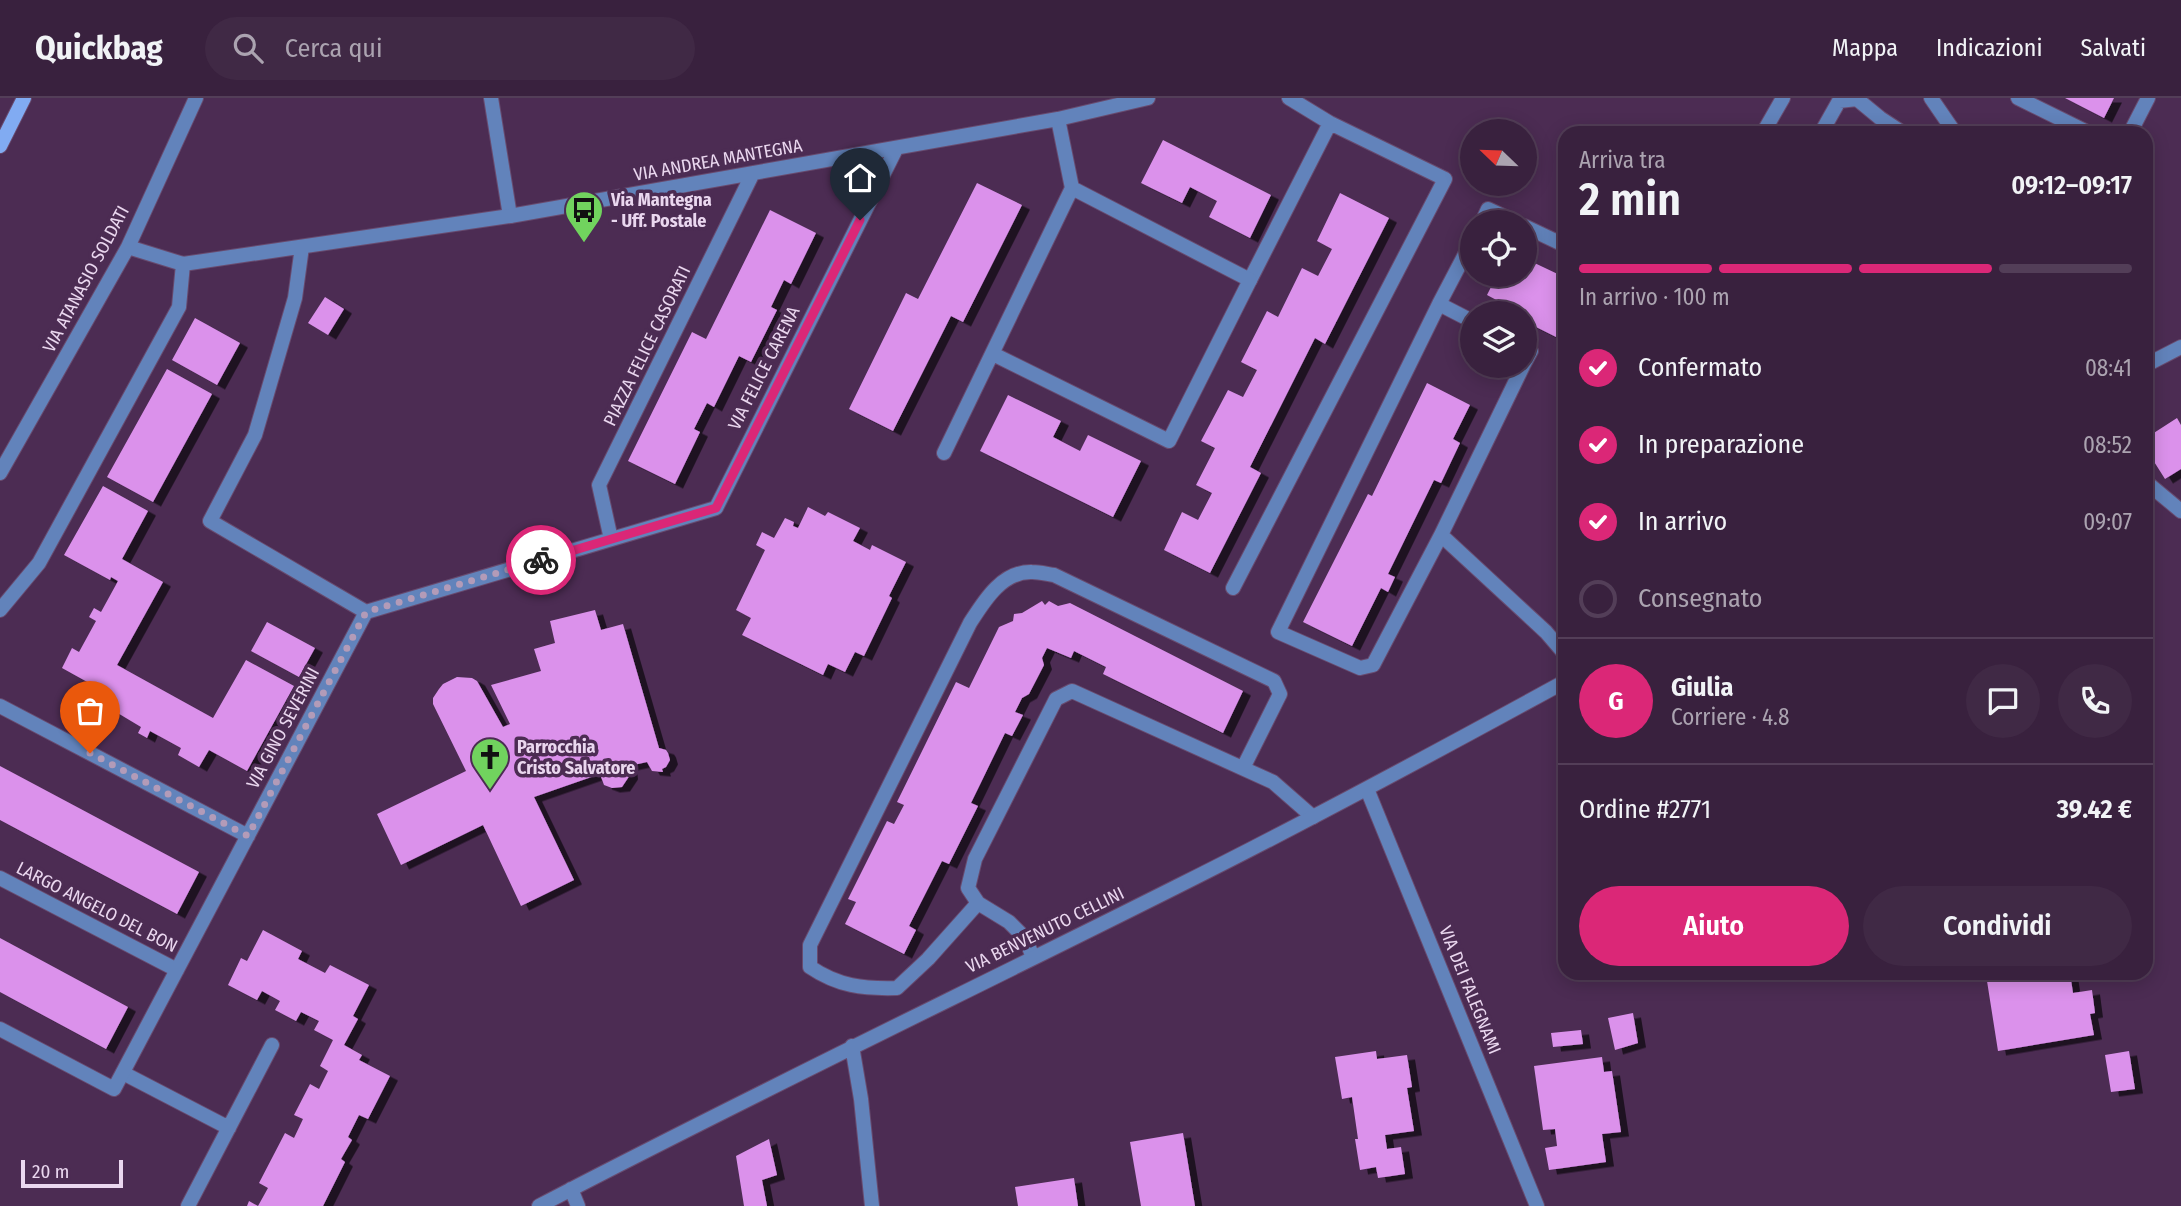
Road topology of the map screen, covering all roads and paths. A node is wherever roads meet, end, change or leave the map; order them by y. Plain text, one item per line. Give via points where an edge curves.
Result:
1 (24, 98) edge
2 (196, 98) edge
3 (491, 98) edge
4 (1148, 98) edge
5 (1289, 98) edge
6 (1783, 98) edge
7 (1931, 98) edge
8 (2018, 98) edge
9 (2148, 98) edge
10 (1058, 119) junction
11 (1330, 123) junction
12 (1767, 126) edge
13 (1825, 126) edge
14 (1892, 126) edge
15 (1950, 126) edge
16 (2075, 126) edge
17 (2134, 126) edge
18 (0, 146) edge
19 (896, 149) junction
20 (753, 173) junction
21 (1072, 188) junction
22 (510, 216) junction
23 (1537, 232) edge
24 (1558, 242) edge
25 (128, 247) junction
26 (302, 247) junction
27 (183, 264) junction
28 (1460, 264) edge
29 (1250, 280) junction
30 (1439, 304) junction
31 (1460, 315) edge
32 (2181, 347) edge
33 (993, 354) junction
34 (2153, 361) edge
35 (1518, 378) edge
36 (944, 453) dead end
37 (0, 473) edge
38 (2153, 488) edge
39 (2181, 511) edge
40 (1441, 536) junction
41 (611, 539) junction
42 (1233, 588) dead end
43 (0, 610) edge
44 (366, 612) junction
45 (1558, 637) edge
46 (1558, 685) edge
47 (0, 706) edge
48 (1243, 768) junction
49 (1367, 789) junction
50 (1313, 817) junction
51 (248, 836) junction
52 (0, 878) edge
53 (978, 903) junction
54 (1033, 957) junction
55 (177, 970) junction
56 (0, 1029) edge
57 (272, 1045) dead end
58 (852, 1046) junction
59 (123, 1073) junction
60 (229, 1128) junction
61 (571, 1189) junction
62 (188, 1206) edge
63 (539, 1206) edge
64 (578, 1206) edge
65 (872, 1206) edge
66 (1537, 1206) edge

1 - 18 street
2 - 25 street, VIA ATANASIO SOLDATI
3 - 22 street
4 - 10 street, VIA ANDREA MANTEGNA
5 - 11 street
6 - 12 street
7 - 15 street
8 - 16 street
9 - 17 street
10 - 19 street, VIA ANDREA MANTEGNA
10 - 21 street
11 - 29 street
11 - 42 street via 1445,179
13 - 14 street via 1839,101 1857,99
19 - 20 street, VIA ANDREA MANTEGNA
19 - 41 street, VIA FELICE CARENA via 716,508
20 - 22 street, VIA ANDREA MANTEGNA
20 - 41 street, PIAZZA FELICE CASORATI via 599,485
21 - 29 street
21 - 33 street
22 - 26 street, VIA ANDREA MANTEGNA
23 - 24 street
25 - 27 street, VIA ANDREA MANTEGNA
25 - 37 street, VIA ATANASIO SOLDATI
26 - 27 street, VIA ANDREA MANTEGNA
26 - 44 street via 295,298 256,435 210,520
27 - 43 street via 179,307 39,563
28 - 30 street
29 - 33 street via 1169,441
30 - 31 street
30 - 40 street via 1278,632 1360,668 1373,665
32 - 34 street
33 - 36 street
35 - 40 street
38 - 39 street
40 - 45 street
41 - 44 street
44 - 51 street, VIA GINO SEVERINI
46 - 49 street, VIA BENVENUTO CELLINI
47 - 51 street
48 - 50 street via 1273,782
48 - 53 street via 1072,691 1056,699 975,859 968,888
48 - 53 street via 1280,694 1274,681 1055,575 1030,572 1007,577 970,623 810,945 810,967 827,978 866,989 897,988
49 - 50 street, VIA BENVENUTO CELLINI
49 - 66 street, VIA DEI FALEGNAMI
50 - 54 street, VIA BENVENUTO CELLINI
51 - 55 street, VIA GINO SEVERINI
52 - 55 street, LARGO ANGELO DEL BON
53 - 54 street via 1026,938
54 - 58 street, VIA BENVENUTO CELLINI
55 - 59 street, VIA GINO SEVERINI
56 - 59 street, VIA GINO SEVERINI via 114,1089
57 - 60 street
58 - 61 street, VIA BENVENUTO CELLINI
58 - 65 street
59 - 60 street
60 - 62 street
61 - 63 street, VIA BENVENUTO CELLINI
61 - 64 street

